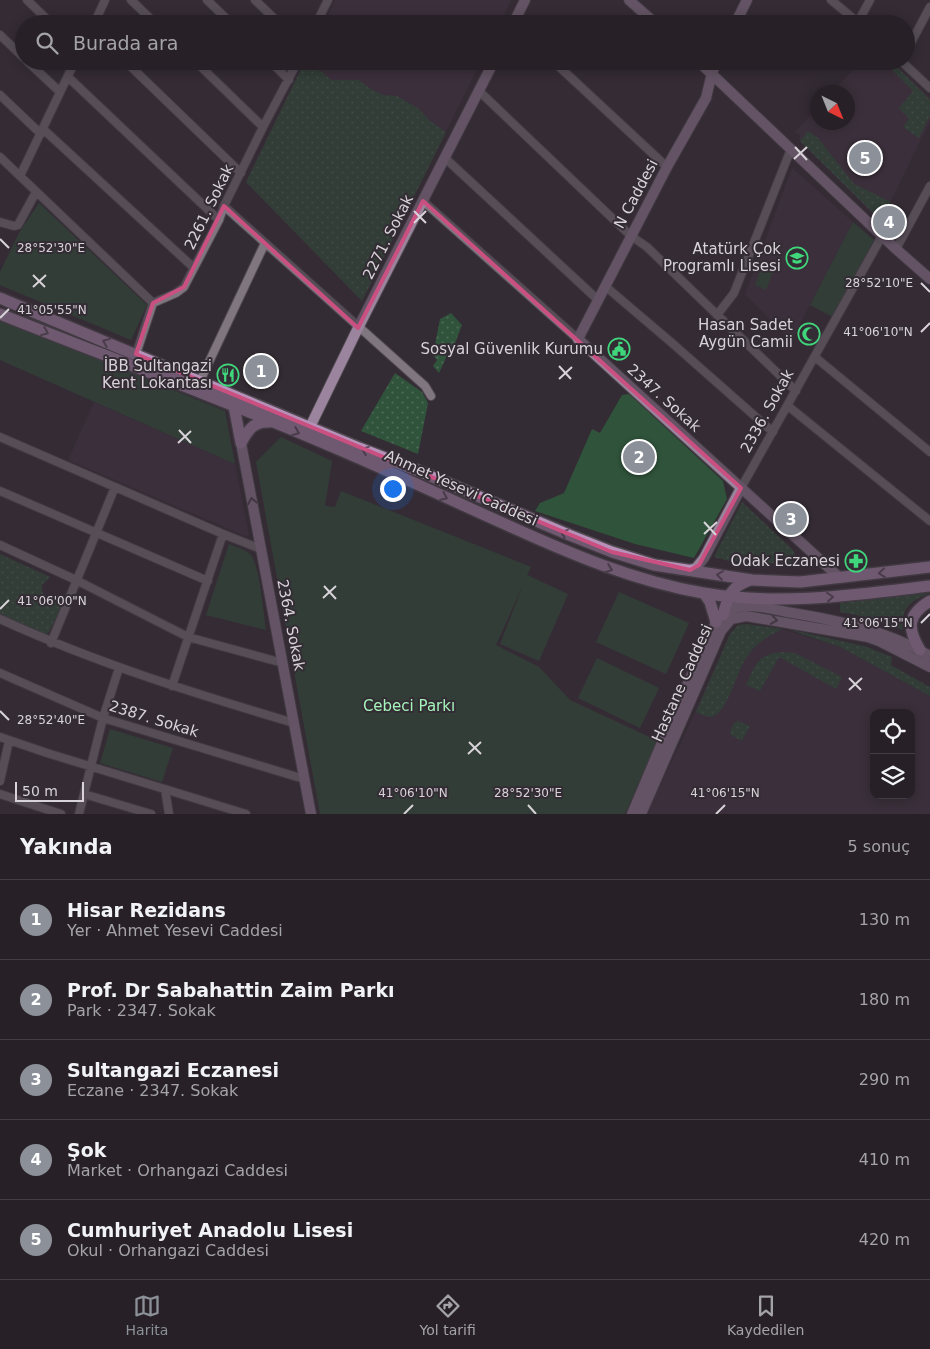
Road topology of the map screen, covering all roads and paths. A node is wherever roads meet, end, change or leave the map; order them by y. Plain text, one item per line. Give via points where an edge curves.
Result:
1 (27, 0) edge
2 (94, 0) edge
3 (131, 0) edge
4 (207, 0) edge
5 (255, 0) edge
6 (328, 0) edge
7 (525, 0) edge
8 (629, 0) edge
9 (747, 0) edge
10 (831, 0) edge
11 (870, 0) edge
12 (103, 3) edge
13 (930, 7) edge
14 (43, 15) edge
15 (98, 15) edge
16 (147, 15) edge
17 (223, 15) edge
18 (271, 15) edge
19 (320, 15) edge
20 (518, 15) edge
21 (646, 15) edge
22 (740, 15) edge
23 (849, 15) edge
24 (863, 15) edge
25 (0, 35) edge
26 (915, 35) edge
27 (15, 49) edge
28 (37, 70) edge
29 (71, 70) edge
30 (134, 70) edge
31 (204, 70) edge
32 (279, 70) edge
33 (294, 70) edge
34 (490, 70) edge
35 (563, 70) edge
36 (708, 70) edge
37 (713, 70) edge
38 (911, 70) edge
39 (712, 73) junction
40 (68, 77) junction
41 (289, 80) junction
42 (930, 88) edge
43 (479, 91) junction
44 (60, 92) junction
45 (0, 95) edge
46 (263, 127) junction
47 (42, 132) junction
48 (791, 149) junction
49 (0, 157) edge
50 (445, 158) junction
51 (667, 167) junction
52 (241, 173) junction
53 (20, 176) junction
54 (930, 186) edge
55 (36, 192) junction
56 (423, 201) junction
57 (224, 206) junction
58 (219, 220) junction
59 (0, 222) edge
60 (631, 236) junction
61 (882, 236) junction
62 (265, 243) junction
63 (896, 249) junction
64 (194, 268) junction
65 (930, 279) edge
66 (605, 286) junction
67 (0, 298) edge
68 (597, 300) junction
69 (153, 303) junction
70 (0, 314) edge
71 (717, 315) junction
72 (358, 328) junction
73 (578, 339) junction
74 (136, 354) junction
75 (815, 357) junction
76 (200, 381) junction
77 (796, 391) junction
78 (232, 395) junction
79 (432, 396) dead end
80 (788, 406) junction
81 (234, 407) junction
82 (271, 422) junction
83 (310, 427) junction
84 (773, 432) junction
85 (1, 441) edge
86 (241, 443) junction
87 (930, 452) edge
88 (115, 487) junction
89 (741, 488) junction
90 (0, 491) edge
91 (930, 521) edge
92 (96, 534) junction
93 (223, 534) junction
94 (0, 545) edge
95 (261, 549) junction
96 (930, 567) edge
97 (690, 570) junction
98 (840, 578) junction
99 (76, 580) junction
100 (752, 580) junction
101 (208, 581) junction
102 (930, 586) edge
103 (704, 593) junction
104 (729, 596) junction
105 (930, 601) edge
106 (0, 619) edge
107 (719, 619) junction
108 (188, 637) junction
109 (51, 643) junction
110 (922, 655) edge
111 (283, 662) junction
112 (930, 667) edge
113 (119, 668) junction
114 (0, 673) edge
115 (172, 686) junction
116 (103, 718) junction
117 (294, 723) junction
118 (0, 737) edge
119 (9, 741) junction
120 (92, 767) junction
121 (304, 779) junction
122 (0, 781) edge
123 (165, 789) junction
124 (0, 794) edge
125 (84, 794) junction
126 (61, 814) edge
127 (79, 814) edge
128 (151, 814) edge
129 (169, 814) edge
130 (246, 814) edge
131 (310, 814) edge
132 (632, 814) edge
133 (641, 814) edge

1 - 14 street
2 - 12 street
3 - 16 street
4 - 17 street
5 - 18 street
6 - 19 street
7 - 20 street
8 - 21 street
9 - 22 street
10 - 23 street
11 - 24 street
12 - 15 street
13 - 26 street
25 - 27 street
28 - 44 street
29 - 40 street
30 - 52 street
31 - 46 street
32 - 41 street
33 - 41 street, 2261. Sokak
34 - 43 street, 2271. Sokak
35 - 51 street
36 - 39 street
37 - 39 street, N Caddesi
38 - 42 street
39 - 48 street
39 - 51 street, N Caddesi via 706,98
40 - 44 street
40 - 58 street
41 - 46 street, 2261. Sokak
43 - 50 street, 2271. Sokak
43 - 60 street
44 - 47 street
45 - 47 street
46 - 52 street, 2261. Sokak
47 - 53 street
47 - 64 street
48 - 61 street
48 - 71 street via 734,293
49 - 53 street
50 - 56 street, 2271. Sokak
50 - 68 street
51 - 60 street, N Caddesi
52 - 57 street, 2261. Sokak
53 - 55 street
54 - 63 street
55 - 59 street via 18,225
55 - 69 street
56 - 72 street, 2271. Sokak
56 - 73 street, 2347. Sokak
57 - 58 street, 2261. Sokak
57 - 62 street
58 - 64 street, 2261. Sokak
60 - 66 street, N Caddesi
60 - 71 street via 647,246
61 - 63 street
61 - 75 street, 2336. Sokak
62 - 72 street
62 - 76 street
63 - 65 street
64 - 69 street, 2261. Sokak via 184,287
66 - 68 street, N Caddesi
66 - 84 street
74 -> 67 main road, Ahmet Yesevi Caddesi
68 - 73 street, N Caddesi
69 - 74 street
70 -> 81 main road, Ahmet Yesevi Caddesi
71 - 77 street
72 - 79 street via 425,386
72 - 83 street, 2271. Sokak
73 - 89 street, 2347. Sokak
74 - 76 main road, Ahmet Yesevi Caddesi
75 - 77 street, 2336. Sokak
75 - 87 street
76 - 78 main road, Ahmet Yesevi Caddesi
77 - 80 street, 2336. Sokak
78 - 81 main road
78 - 83 main road, Ahmet Yesevi Caddesi
80 - 84 street, 2336. Sokak
80 - 91 street
81 - 82 main road, Ahmet Yesevi Caddesi
81 - 86 main road
82 - 86 main road via 256,424
82 -> 103 main road, Ahmet Yesevi Caddesi via 566,552 617,572
97 -> 83 main road, Ahmet Yesevi Caddesi via 654,565 590,544
84 - 89 street, 2336. Sokak
85 - 88 street
95 -> 86 street, 2364. Sokak
88 - 92 street
88 - 93 street
89 - 97 street, 2336. Sokak via 704,558
89 - 98 street, 2347. Sokak
90 - 92 street
92 - 99 street
92 - 101 street
93 - 95 street
93 - 101 street
94 - 99 street
95 - 111 street, 2364. Sokak
96 -> 98 main road, Ahmet Yesevi Caddesi
100 -> 97 main road, Ahmet Yesevi Caddesi
98 - 100 main road, Ahmet Yesevi Caddesi via 800,582
99 - 108 street
99 - 109 street
100 - 104 main road via 740,584
101 - 108 street
104 -> 102 main road, Ahmet Yesevi Caddesi via 796,599
103 - 104 main road, Ahmet Yesevi Caddesi
103 - 107 main road
104 - 107 main road
105 - 110 main road via 915,612 910,624
106 - 109 street
107 - 110 street via 735,607 746,606 794,613 864,627 894,638
107 - 132 street, Hastane Caddesi via 679,702
108 - 111 street
108 - 115 street
109 - 113 street
110 - 112 street, Hastane Caddesi
133 -> 110 street, Hastane Caddesi via 721,630 731,619 758,617 853,633
111 - 117 street, 2364. Sokak
113 - 115 street
113 - 116 street
114 - 116 street, 2387. Sokak
115 - 117 street
116 - 120 street
116 - 121 street, 2387. Sokak
117 - 121 street, 2364. Sokak
118 - 119 street
119 - 120 street
119 - 122 street
120 - 123 street
120 - 125 street
121 - 131 street, 2364. Sokak
123 - 129 street
123 - 130 street
124 - 126 street
125 - 127 street
125 - 128 street

